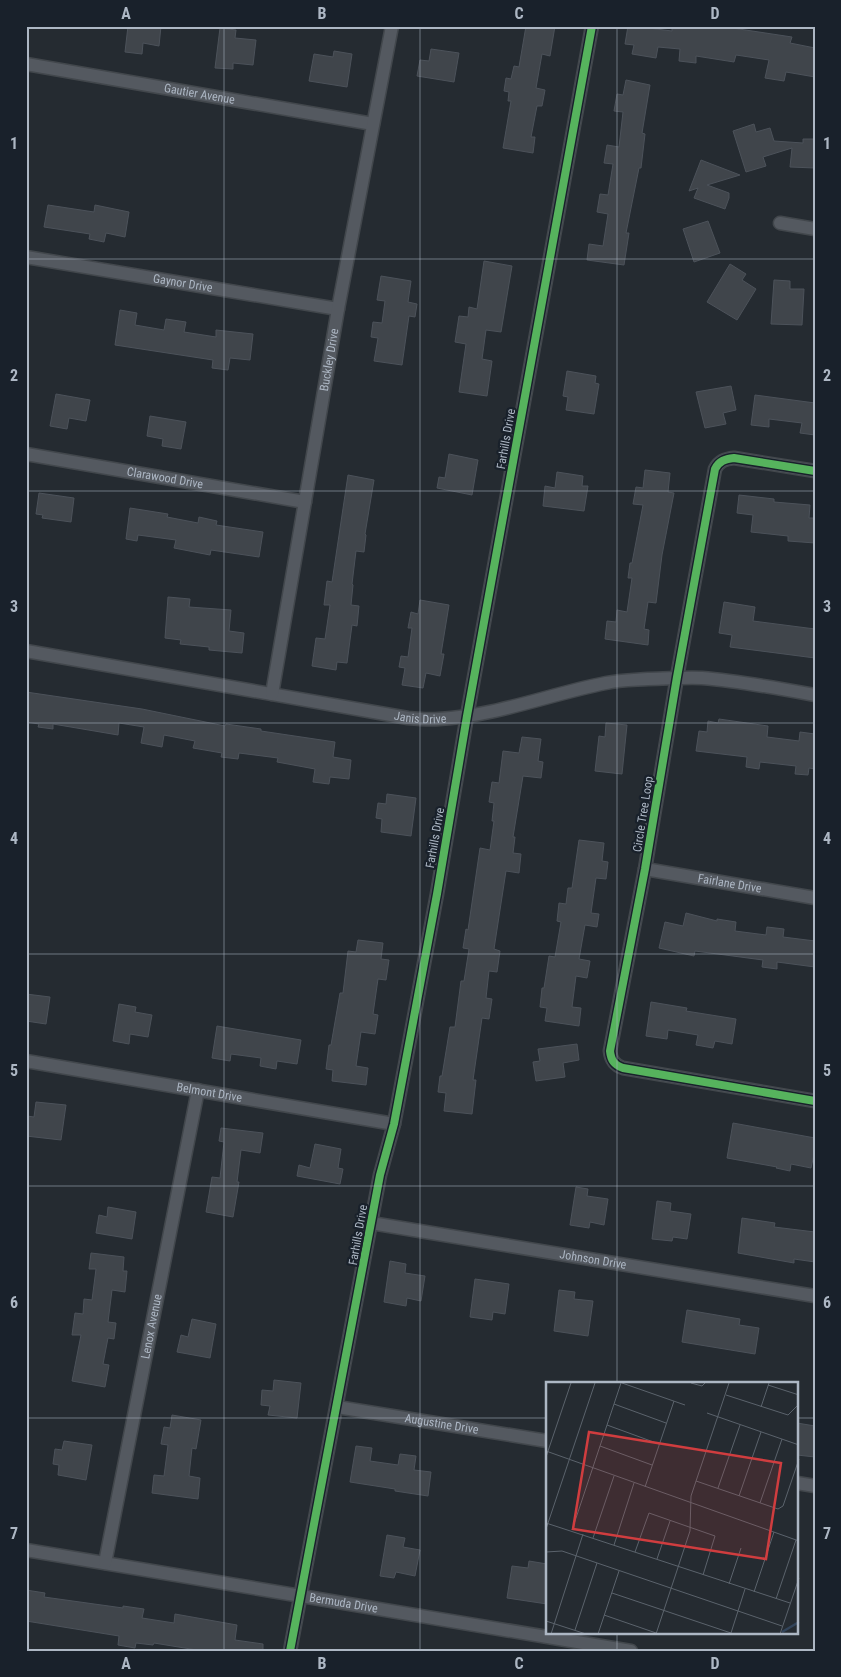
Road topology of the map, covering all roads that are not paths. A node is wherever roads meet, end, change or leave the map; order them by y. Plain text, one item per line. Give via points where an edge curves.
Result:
1 (392, 26) edge
2 (592, 26) edge
3 (26, 64) edge
4 (373, 124) junction
5 (780, 223) dead end
6 (815, 228) edge
7 (26, 256) edge
8 (338, 309) junction
9 (26, 454) edge
10 (815, 471) edge
11 (305, 502) junction
12 (26, 652) edge
13 (677, 677) junction
14 (272, 694) junction
15 (815, 695) edge
16 (467, 716) junction
17 (645, 869) junction
18 (815, 898) edge
19 (26, 1061) edge
20 (198, 1090) junction
21 (815, 1101) edge
22 (394, 1124) junction
23 (371, 1223) junction
24 (815, 1296) edge
25 (336, 1407) junction
26 (546, 1441) edge
27 (798, 1483) edge
28 (815, 1486) edge
29 (26, 1550) edge
30 (105, 1563) junction
31 (301, 1597) junction
32 (290, 1651) edge
33 (631, 1651) edge

1 - 4 street, Buckley Drive
2 - 16 street, Farhills Drive
3 - 4 street, Gautier Avenue
4 - 8 street, Buckley Drive
5 - 6 street
7 - 8 street, Gaynor Drive
8 - 11 street, Buckley Drive
9 - 11 street, Clarawood Drive
10 - 13 street, Circle Tree Loop via 734,458 725,459 717,465
11 - 14 street, Buckley Drive
12 - 14 street, Janis Drive
13 - 15 street, Janis Drive via 736,682
13 - 16 street, Janis Drive via 606,683
13 - 17 street, Circle Tree Loop
14 - 16 street, Janis Drive via 408,718 438,720
16 - 22 street, Farhills Drive
17 - 18 street, Fairlane Drive
17 - 21 street, Circle Tree Loop via 610,1051 616,1066
19 - 20 street, Belmont Drive
20 - 22 street, Belmont Drive
20 - 30 street, Lenox Avenue
22 - 23 street, Farhills Drive
23 - 24 street, Johnson Drive
23 - 25 street, Farhills Drive
25 - 26 street, Augustine Drive
25 - 31 street, Farhills Drive
27 - 28 street
29 - 30 street, Bermuda Drive
30 - 31 street, Bermuda Drive
31 - 32 street, Farhills Drive
31 - 33 street, Bermuda Drive

